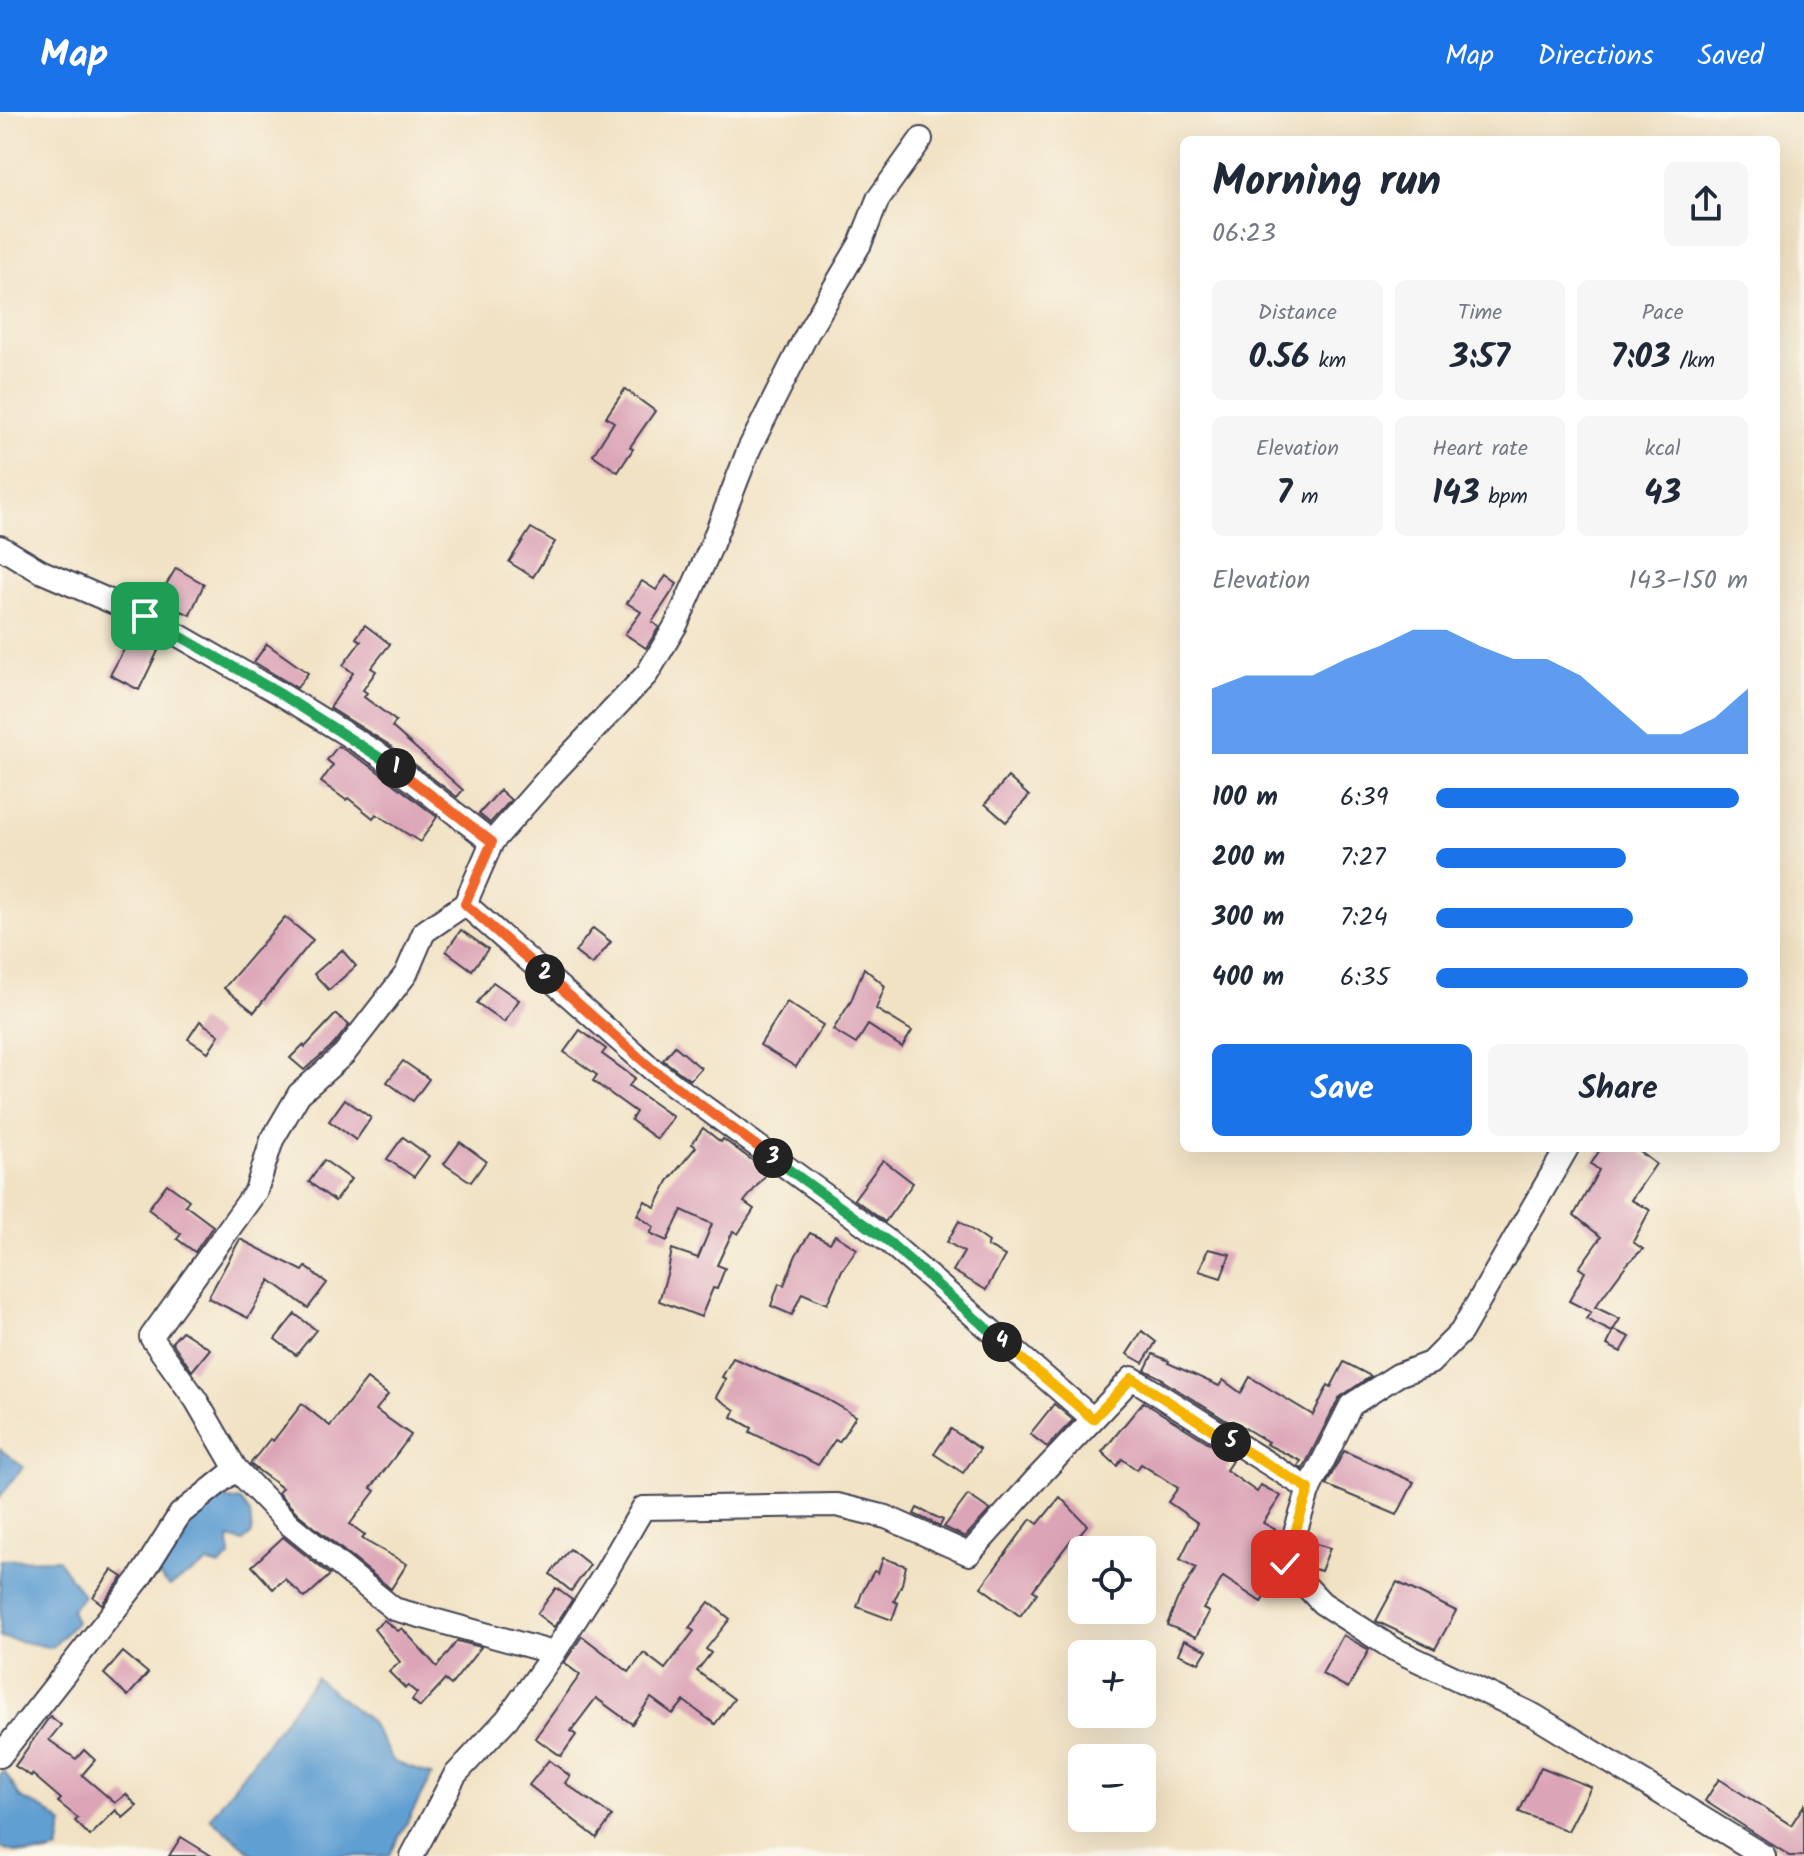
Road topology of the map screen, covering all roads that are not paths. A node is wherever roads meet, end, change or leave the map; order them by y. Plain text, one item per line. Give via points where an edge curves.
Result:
1 (921, 139) dead end
2 (0, 547) edge
3 (492, 842) junction
4 (465, 904) junction
5 (1565, 1152) edge
6 (1093, 1419) junction
7 (236, 1469) junction
8 (1309, 1489) junction
9 (554, 1653) junction
10 (0, 1756) edge
11 (412, 1856) edge
12 (1764, 1856) edge

1 - 3 street via 878,199 860,244 807,334 749,449 676,625 647,674
2 - 3 street via 40,571 145,616 279,693 380,755
3 - 4 street
4 - 6 street via 652,1069 889,1242
4 - 7 street via 424,932 406,974 344,1054 299,1094 272,1140 256,1191 151,1337
5 - 8 street via 1461,1332 1430,1363 1398,1375 1351,1405
6 - 8 street via 1132,1378
6 - 9 street via 969,1554 886,1517 837,1505 643,1508
7 - 9 street via 289,1524 394,1609
7 - 10 street via 180,1514 139,1579
8 - 12 street via 1285,1564 1322,1603 1392,1648 1535,1716
9 - 11 street via 507,1719 455,1775

